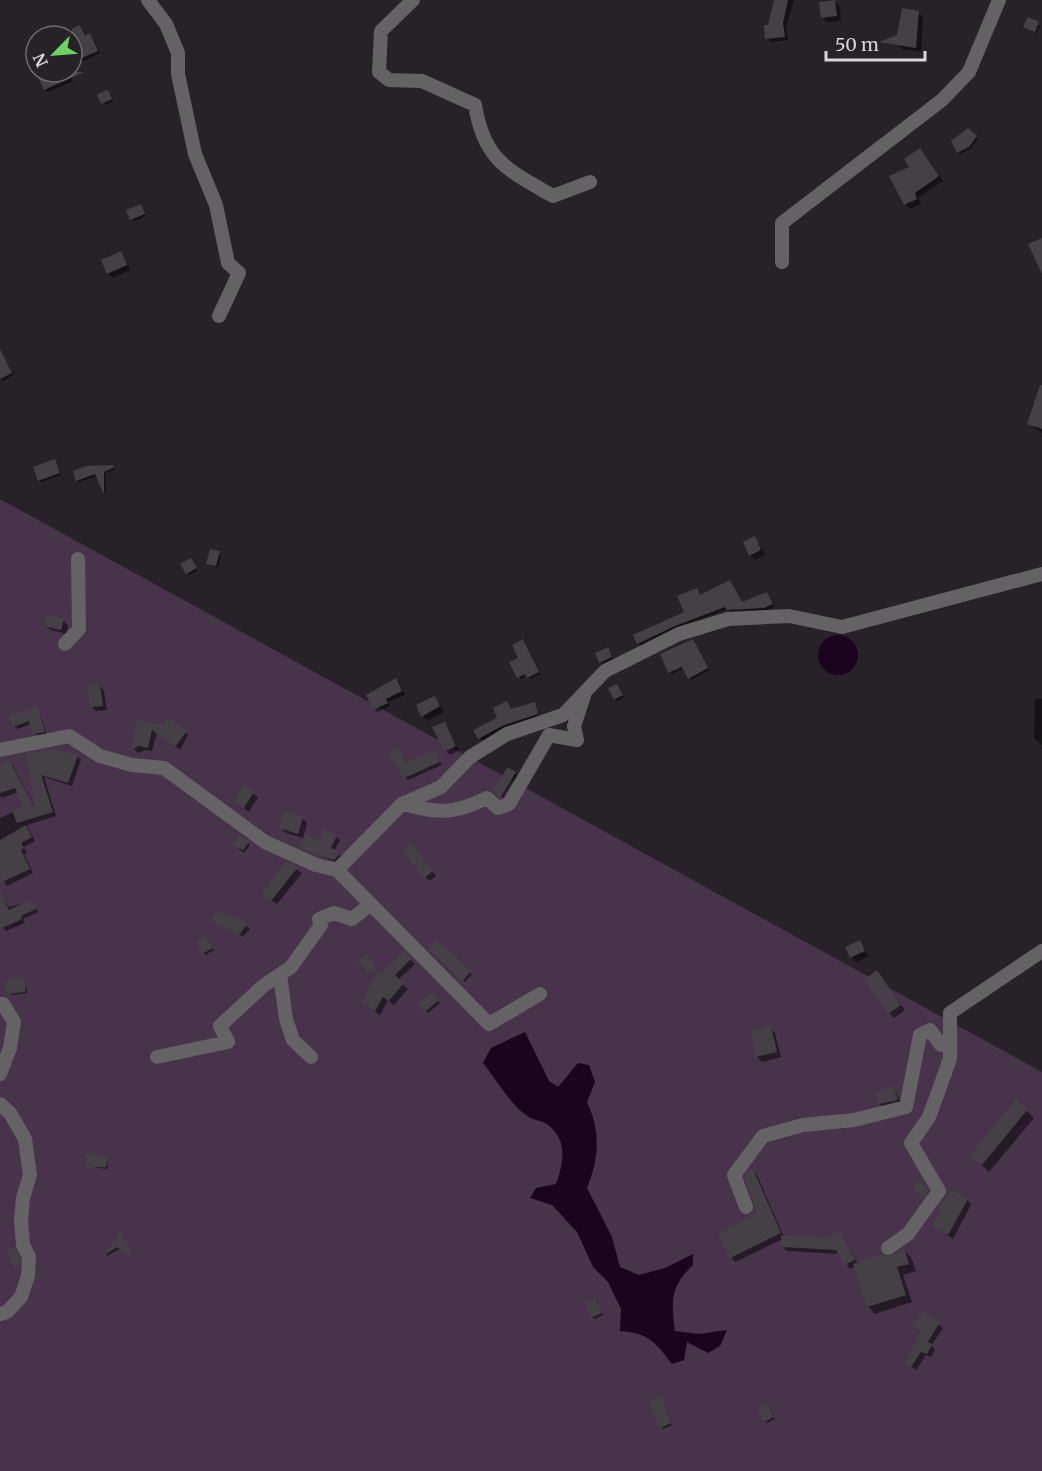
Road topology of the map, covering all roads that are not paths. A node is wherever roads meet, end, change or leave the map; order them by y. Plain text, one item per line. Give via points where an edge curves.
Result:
1 (148, 0) edge
2 (413, 0) edge
3 (999, 0) edge
4 (590, 182) dead end
5 (782, 262) dead end
6 (219, 316) dead end
7 (78, 559) dead end
8 (1042, 574) edge
9 (65, 644) dead end
10 (585, 691) junction
11 (0, 750) edge
12 (402, 804) junction
13 (337, 870) junction
14 (371, 904) junction
15 (1042, 951) edge
16 (279, 975) junction
17 (540, 994) dead end
18 (0, 1004) edge
19 (950, 1045) junction
20 (157, 1057) dead end
21 (311, 1057) dead end
22 (0, 1074) edge
23 (0, 1104) edge
24 (746, 1207) dead end
25 (888, 1248) dead end
26 (0, 1314) edge

1 - 6 street via 166,24 178,53 178,74 195,154 216,206 228,263 239,273
2 - 4 street via 381,31 379,72 388,81 422,81 475,105 479,132 494,155 510,171 553,196
3 - 5 street via 969,72 942,100 782,223
7 - 9 street via 79,629
8 - 10 street via 842,627 789,616 728,619 679,634 615,665
10 - 12 street via 563,716 507,734 470,757 441,787
10 - 12 street via 574,726 576,740 549,735 509,804 498,807 488,798 452,811
11 - 13 street via 69,736 100,756 164,768 265,842
12 - 13 street
13 - 14 street
14 - 16 street via 351,919 334,913 320,919 321,925 307,946 291,967
14 - 17 street via 489,1024
15 - 19 street via 950,1013
16 - 20 street via 220,1026 228,1042
16 - 21 street via 293,1040
18 - 22 street via 14,1022
19 - 24 street via 941,1045 930,1030 920,1035 906,1107 763,1136 734,1175
19 - 25 street via 950,1059 929,1117 911,1143 939,1191 908,1234
23 - 26 street via 25,1139 30,1175 21,1220 23,1245 29,1257 28,1276 21,1297

